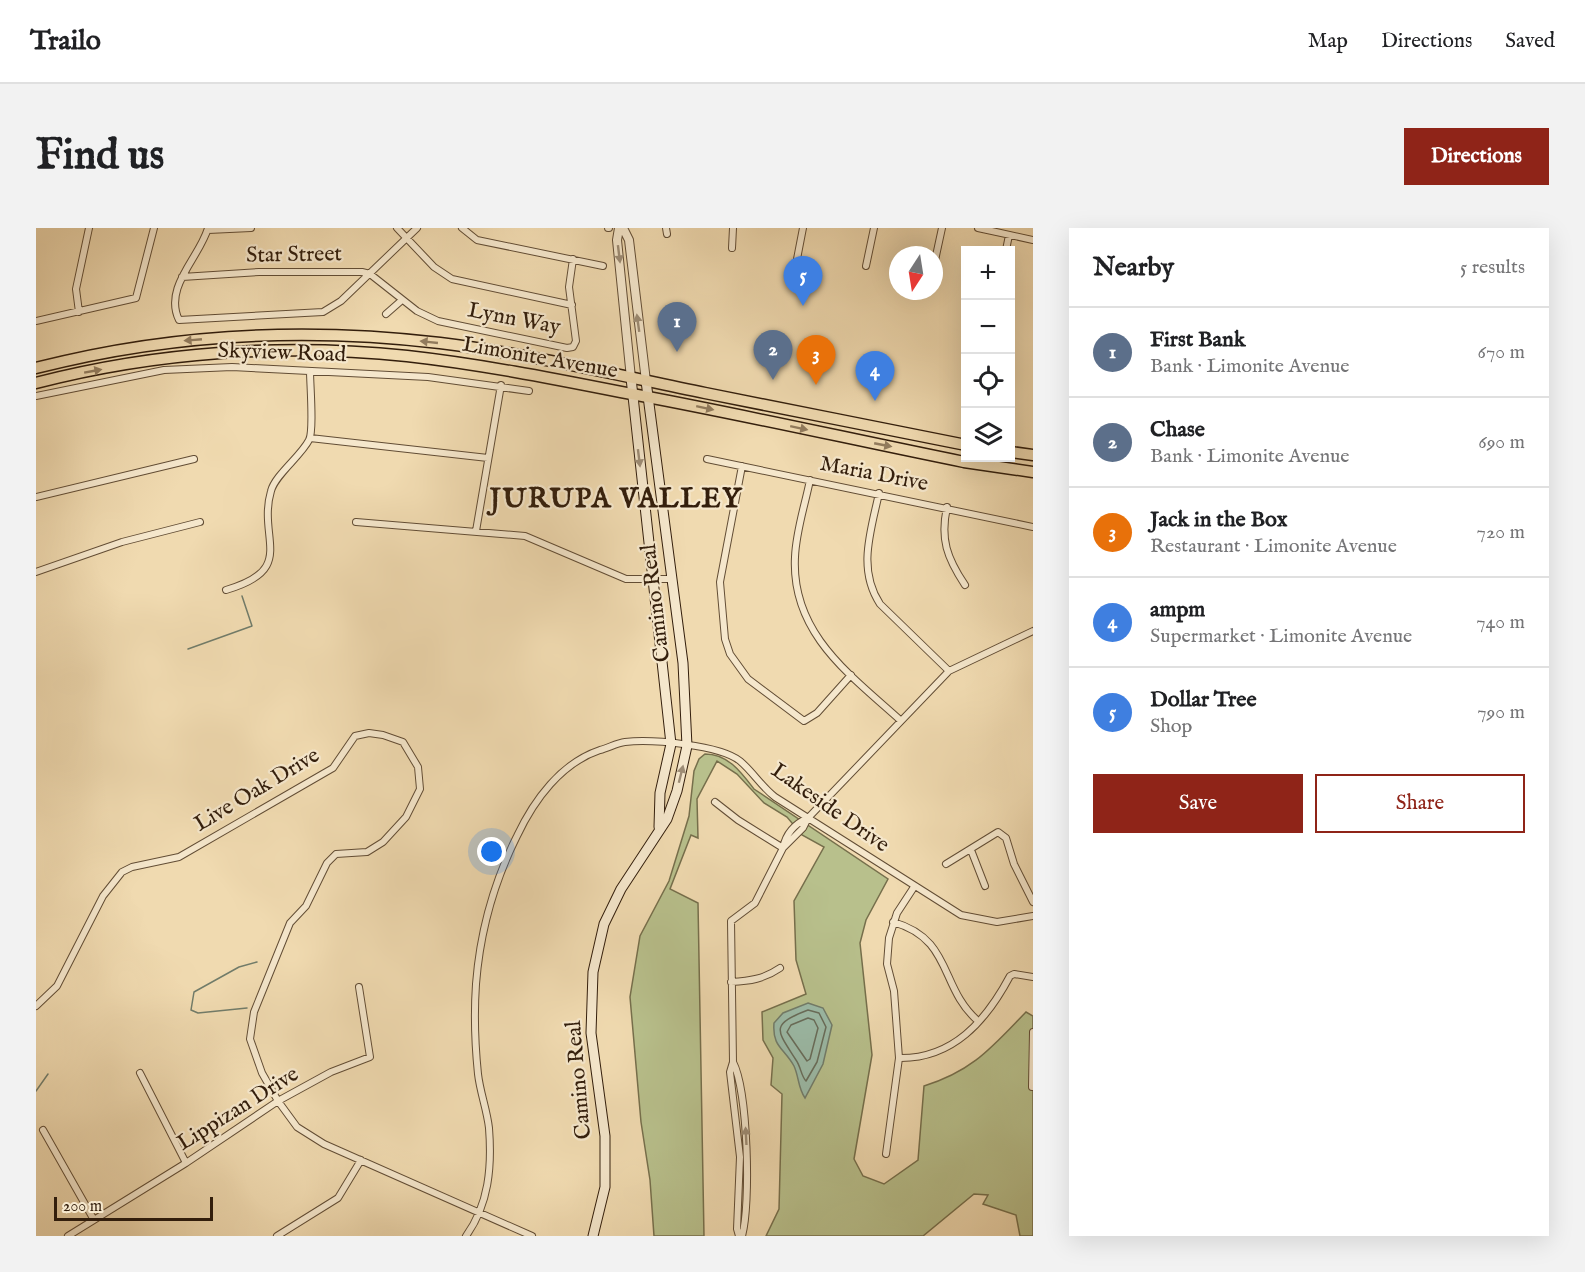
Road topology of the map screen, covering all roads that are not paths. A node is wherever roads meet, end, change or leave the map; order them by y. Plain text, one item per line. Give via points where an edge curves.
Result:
1 (89, 228) edge
2 (154, 228) edge
3 (251, 228) edge
4 (397, 228) edge
5 (417, 228) edge
6 (462, 228) edge
7 (621, 228) edge
8 (733, 228) edge
9 (803, 228) edge
10 (873, 228) edge
11 (942, 228) edge
12 (978, 228) edge
13 (208, 229) edge
14 (1009, 235) junction
15 (406, 238) junction
16 (1033, 240) edge
17 (938, 246) edge
18 (1007, 246) edge
19 (732, 249) dead end
20 (573, 259) junction
21 (796, 259) dead end
22 (603, 266) dead end
23 (866, 266) dead end
24 (370, 274) junction
25 (182, 277) junction
26 (402, 300) junction
27 (572, 305) junction
28 (79, 312) junction
29 (386, 314) dead end
30 (36, 321) edge
31 (36, 368) edge
32 (310, 371) junction
33 (631, 378) junction
34 (646, 381) junction
35 (36, 383) edge
36 (501, 385) junction
37 (529, 391) dead end
38 (633, 394) junction
39 (36, 396) edge
40 (648, 397) junction
41 (310, 438) junction
42 (961, 444) edge
43 (1015, 453) edge
44 (1033, 455) edge
45 (488, 458) junction
46 (194, 459) dead end
47 (707, 459) dead end
48 (742, 466) junction
49 (1033, 472) edge
50 (810, 480) junction
51 (879, 493) junction
52 (36, 497) edge
53 (947, 507) junction
54 (200, 522) dead end
55 (356, 522) dead end
56 (1033, 527) edge
57 (476, 531) junction
58 (36, 572) edge
59 (655, 579) junction
60 (672, 579) junction
61 (964, 585) dead end
62 (226, 590) dead end
63 (1033, 631) edge
64 (949, 671) junction
65 (851, 675) junction
66 (900, 720) junction
67 (671, 744) junction
68 (687, 746) junction
69 (715, 802) dead end
70 (808, 818) junction
71 (659, 827) junction
72 (783, 848) junction
73 (971, 850) junction
74 (946, 864) dead end
75 (985, 886) dead end
76 (914, 887) junction
77 (1033, 902) edge
78 (1033, 916) edge
79 (893, 922) junction
80 (780, 968) dead end
81 (1033, 977) edge
82 (731, 982) junction
83 (359, 987) dead end
84 (36, 1006) edge
85 (978, 1021) junction
86 (1033, 1032) edge
87 (899, 1058) junction
88 (140, 1072) dead end
89 (1032, 1087) edge
90 (278, 1101) junction
91 (43, 1130) dead end
92 (886, 1154) dead end
93 (361, 1160) junction
94 (186, 1163) junction
95 (481, 1213) junction
96 (94, 1220) junction
97 (68, 1236) edge
98 (277, 1236) edge
99 (466, 1236) edge
100 (531, 1236) edge
101 (593, 1236) edge
102 (741, 1236) edge

1 - 28 street via 76,289
2 - 28 street via 136,298
3 - 13 street
4 - 15 street
5 - 15 street
6 - 20 street via 477,240
7 -> 33 street, Camino Real via 617,240
34 -> 7 street, Camino Real via 629,240
8 - 19 street
9 - 21 street
10 - 23 street
11 - 17 street
12 - 14 street
13 - 25 street
14 - 16 street
14 - 18 street
15 - 24 street
15 - 27 street via 434,267 452,279
20 - 22 street
20 - 27 street, Lynn Way via 569,277
24 - 25 street, Star Street via 314,270
24 - 25 street via 323,312 187,321 179,320 176,303
24 - 26 street, Lynn Way
26 - 27 street, Lynn Way via 425,316 450,325 567,348 576,341
26 - 29 street
28 - 30 street
33 -> 31 main road, Limonite Avenue via 441,343 322,334 185,341
32 - 36 street, Skyview Road
32 - 39 street, Skyview Road via 232,367 164,370
32 - 41 street
33 - 34 main road, Limonite Avenue
33 - 38 main road, Camino Real
34 - 40 main road, Camino Real
34 - 42 main road, Limonite Avenue
35 -> 38 main road, Limonite Avenue via 175,358 316,351 446,361
36 - 37 street, Skyview Road
36 - 45 street
38 - 40 main road, Limonite Avenue
38 -> 59 main road, Camino Real
40 -> 49 main road, Limonite Avenue via 964,462
40 - 60 main road, Camino Real
41 - 45 street
41 - 62 street via 271,489 268,512 272,556 260,575
43 - 44 main road
45 - 57 street
46 - 52 street
47 - 48 street, Maria Drive
48 - 50 street, Maria Drive
48 - 65 street via 720,582 725,639 734,661 748,679 804,721 817,713
50 - 51 street, Maria Drive
50 - 65 street via 795,554 797,591 813,633
51 - 53 street, Maria Drive
51 - 64 street via 866,562 874,595
53 - 56 street, Maria Drive
53 - 61 street via 945,549
54 - 58 street via 122,542
55 - 57 street
57 - 59 street via 525,536 627,579
59 - 60 street
59 - 67 main road, Camino Real
60 - 68 main road, Camino Real via 685,684
63 - 64 street
64 - 66 street
65 - 66 street
66 - 70 street
67 - 68 street, Lakeside Drive
67 - 71 main road, Camino Real via 660,793
67 - 95 street, Lakeside Drive via 624,742 583,756 550,783 524,821 500,870 487,915 476,984 478,1076 489,1128 489,1178
68 - 70 street, Lakeside Drive via 725,752 740,761 766,790
71 -> 68 main road, Camino Real via 667,819
69 - 72 street
70 - 72 street via 796,823
70 - 76 street, Lakeside Drive
71 - 101 main road, Camino Real via 604,924 593,972 591,1033 604,1136 605,1187
72 - 82 street via 755,903 732,921
73 - 74 street
73 - 75 street
73 - 77 street via 991,835 1002,834
76 - 78 street, Lakeside Drive via 953,911 980,921 1007,922
76 - 79 street
79 - 85 street via 917,932 933,946 944,962 956,997
79 - 87 street via 887,964 894,992
80 - 82 street via 753,981
81 - 85 street via 1010,976
82 - 102 street via 731,1087 740,1157 737,1229
83 - 90 street, Lippizan Drive via 370,1057 331,1072
84 - 90 street, Live Oak Drive via 57,986 103,896 122,872 179,857 333,768 355,736 369,733 402,742 418,767 420,789 406,817 383,842 367,852 336,854 327,863 306,906 290,923 254,1012 250,1039 262,1073
85 - 87 street via 954,1045 934,1055
86 - 89 street
87 - 92 street
88 - 94 street
90 - 93 street, Live Oak Drive via 297,1127
90 - 94 street, Lippizan Drive
91 - 96 street
93 - 95 street, Live Oak Drive
93 - 98 street via 338,1198
94 - 96 street, Lippizan Drive
95 - 99 street, Lakeside Drive
95 - 100 street, Live Oak Drive
96 - 97 street, Lippizan Drive

